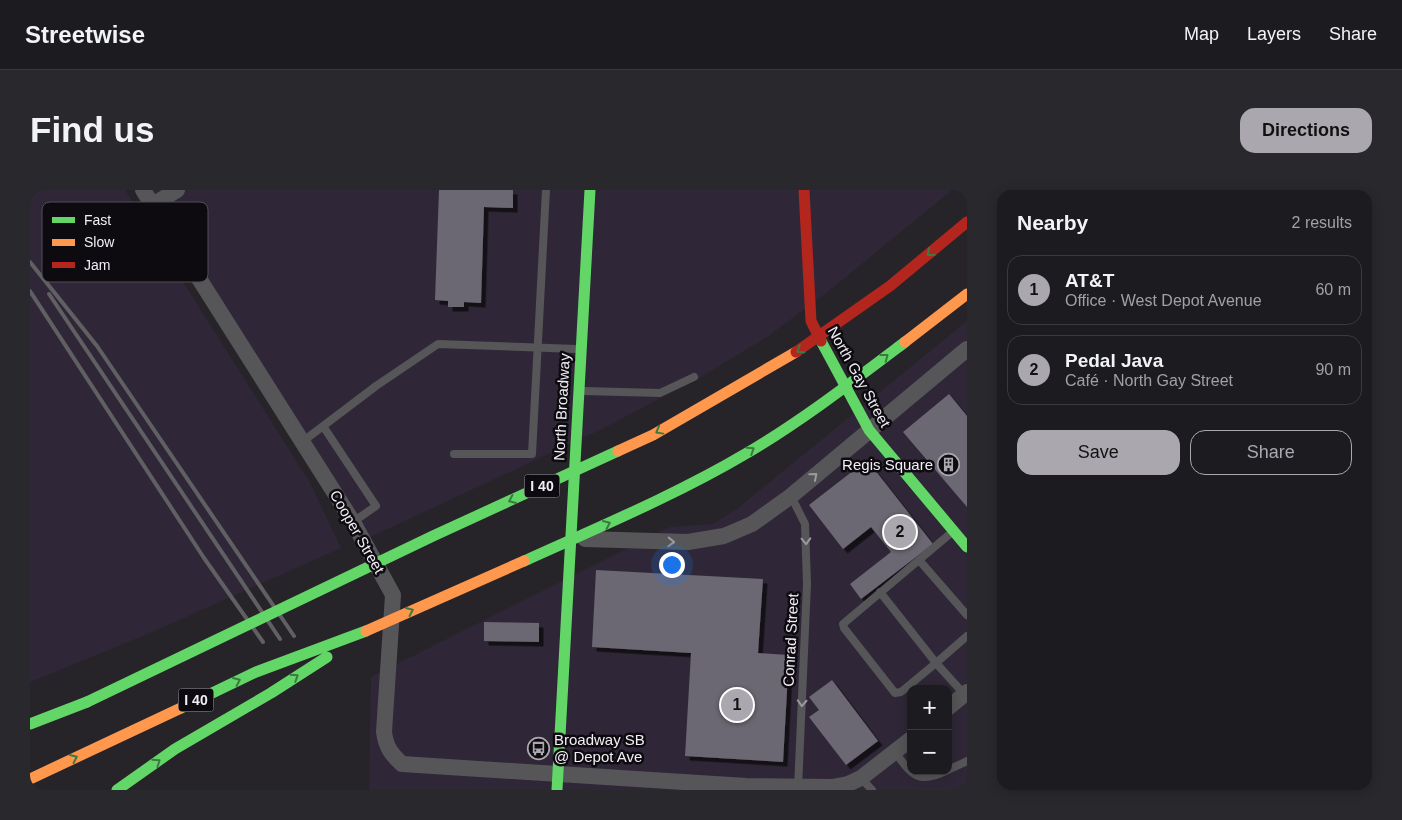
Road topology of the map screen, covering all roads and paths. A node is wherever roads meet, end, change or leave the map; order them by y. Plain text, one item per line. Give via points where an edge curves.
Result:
1 (143, 190) edge
2 (176, 190) edge
3 (546, 190) edge
4 (590, 190) edge
5 (804, 190) edge
6 (151, 202) edge
7 (158, 202) edge
8 (967, 222) edge
9 (201, 282) edge
10 (967, 294) edge
11 (539, 347) junction
12 (581, 349) junction
13 (967, 349) edge
14 (694, 377) dead end
15 (578, 391) junction
16 (323, 426) junction
17 (869, 430) junction
18 (302, 442) junction
19 (454, 454) dead end
20 (791, 496) junction
21 (353, 522) junction
22 (953, 532) junction
23 (570, 538) junction
24 (967, 547) edge
25 (919, 560) junction
26 (880, 592) junction
27 (967, 616) edge
28 (366, 631) junction
29 (967, 636) edge
30 (936, 663) junction
31 (966, 693) edge
32 (87, 702) junction
33 (952, 705) edge
34 (30, 714) edge
35 (30, 724) edge
36 (907, 742) edge
37 (895, 752) junction
38 (967, 761) edge
39 (907, 768) edge
40 (952, 768) edge
41 (914, 775) edge
42 (940, 775) edge
43 (30, 779) edge
44 (557, 782) edge
45 (866, 784) edge
46 (746, 788) edge
47 (798, 788) junction
48 (117, 790) edge

1 - 6 street, Cooper Street
2 - 7 street
3 - 11 lane
4 - 12 main road, North Broadway
5 - 17 main road, North Gay Street via 811,321
8 -> 32 main road, I 40, bridge via 890,286 798,351 653,435 432,536
9 - 18 street, Cooper Street
28 -> 10 main road, I 40, bridge via 646,506 747,453 864,373
11 - 12 lane
11 - 16 lane via 438,344
11 - 19 lane via 532,454
12 - 15 main road, North Broadway
13 - 17 street
14 - 15 lane via 660,393
15 - 23 main road, North Broadway
16 - 18 lane
16 - 21 lane via 376,506
20 -> 17 street
17 - 22 main road, North Gay Street
18 - 21 street, Cooper Street
23 -> 20 street via 688,542 724,536 752,524
20 -> 47 lane, Conrad Street via 805,524 807,584
21 - 44 street, Cooper Street via 393,595 384,732 391,754 402,764
22 - 24 main road, North Gay Street
22 - 25 lane
23 - 44 main road, North Broadway
25 - 26 lane
25 - 27 lane
26 - 30 lane
26 - 30 lane via 842,624 895,693 901,692
43 -> 28 main road, I 40 via 256,672
48 -> 28 main road via 175,749 271,693
29 - 30 lane
30 - 31 lane
31 - 33 street
32 - 34 main road
32 - 35 main road, I 40
36 - 37 street, Cooper Street
37 - 39 lane
37 - 45 street, Cooper Street
38 - 40 lane
41 - 42 lane
44 - 46 street, Cooper Street via 618,781
45 - 47 street, Cooper Street
46 - 47 street, Cooper Street

